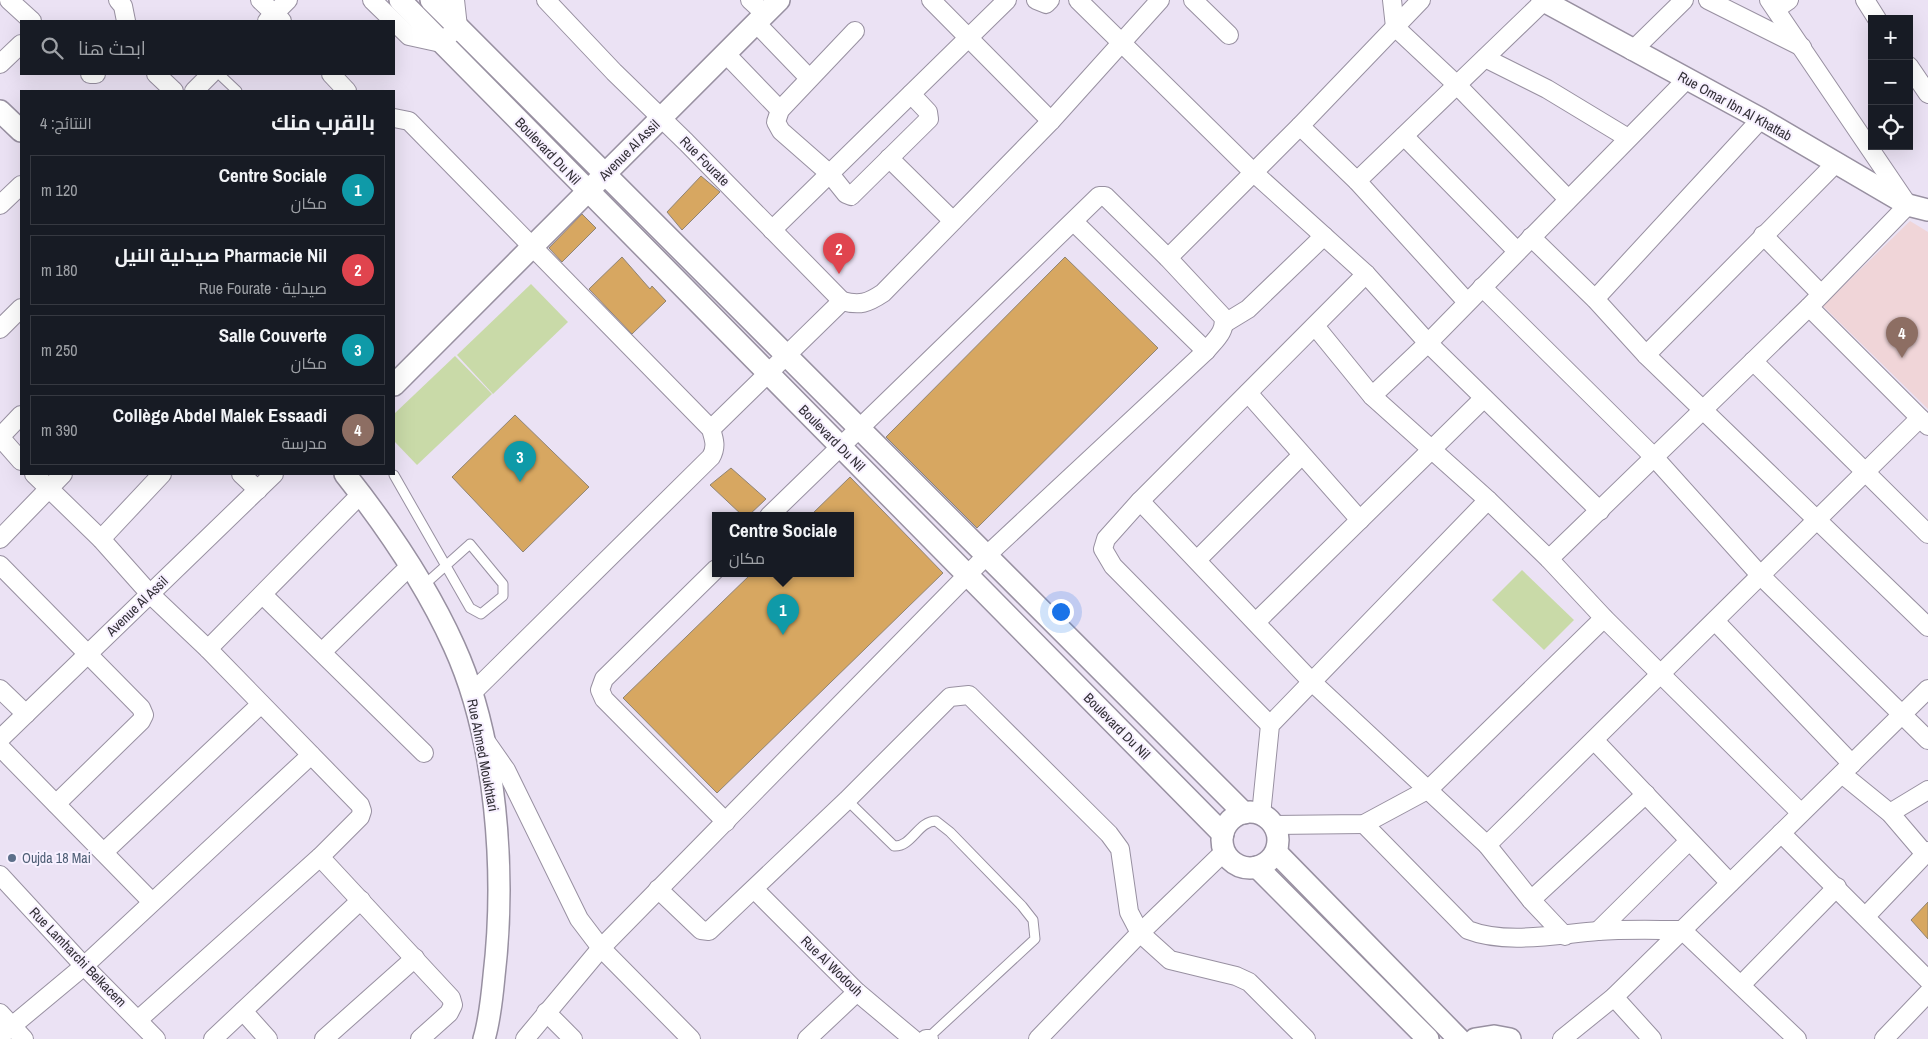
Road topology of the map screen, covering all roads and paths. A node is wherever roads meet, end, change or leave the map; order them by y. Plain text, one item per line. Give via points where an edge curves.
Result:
1 (9, 0) edge
2 (118, 0) edge
3 (260, 0) edge
4 (288, 0) edge
5 (372, 0) edge
6 (400, 0) edge
7 (431, 0) edge
8 (456, 0) edge
9 (546, 0) edge
10 (930, 0) edge
11 (1007, 0) edge
12 (1036, 0) edge
13 (1050, 0) edge
14 (1078, 0) edge
15 (1160, 0) edge
16 (1193, 0) edge
17 (1392, 0) edge
18 (1421, 0) edge
19 (1684, 0) edge
20 (1708, 0) edge
21 (1864, 0) edge
22 (1554, 3) edge
23 (1778, 3) edge
24 (762, 9) edge
25 (1874, 15) edge
26 (274, 19) edge
27 (31, 20) edge
28 (126, 20) edge
29 (393, 20) edge
30 (395, 22) edge
31 (458, 27) junction
32 (1395, 27) junction
33 (855, 31) dead end
34 (1230, 35) dead end
35 (968, 39) junction
36 (441, 43) junction
37 (1121, 43) junction
38 (20, 45) edge
39 (1802, 48) junction
40 (1632, 51) junction
41 (725, 53) junction
42 (1485, 58) junction
43 (0, 64) edge
44 (1913, 72) edge
45 (157, 75) edge
46 (210, 75) edge
47 (220, 75) edge
48 (332, 75) edge
49 (809, 78) junction
50 (1687, 79) junction
51 (1457, 84) junction
52 (173, 90) edge
53 (195, 90) edge
54 (235, 90) edge
55 (347, 90) edge
56 (911, 94) junction
57 (1928, 94) edge
58 (780, 110) junction
59 (0, 111) edge
60 (395, 118) edge
61 (660, 119) junction
62 (1761, 119) junction
63 (1051, 121) junction
64 (1300, 126) junction
65 (20, 130) edge
66 (1404, 136) junction
67 (1628, 138) junction
68 (889, 158) junction
69 (1837, 162) junction
70 (1253, 172) junction
71 (606, 174) junction
72 (830, 174) junction
73 (1357, 181) junction
74 (20, 186) edge
75 (588, 192) junction
76 (1568, 199) junction
77 (0, 205) edge
78 (1918, 208) edge
79 (953, 221) junction
80 (1074, 222) junction
81 (772, 230) junction
82 (1764, 235) junction
83 (1324, 236) junction
84 (1531, 236) junction
85 (532, 247) junction
86 (1517, 250) junction
87 (1168, 258) junction
88 (1366, 274) junction
89 (1482, 287) junction
90 (1822, 294) junction
91 (1595, 299) junction
92 (842, 302) junction
93 (1467, 302) junction
94 (1809, 307) junction
95 (20, 309) edge
96 (1225, 324) junction
97 (1314, 326) junction
98 (0, 329) edge
99 (1428, 343) junction
100 (1206, 351) junction
101 (787, 354) junction
102 (1646, 355) junction
103 (1753, 361) junction
104 (767, 373) junction
105 (399, 376) edge
106 (1248, 392) junction
107 (1372, 396) junction
108 (1484, 398) junction
109 (1703, 410) junction
110 (20, 416) edge
111 (1924, 422) edge
112 (858, 428) junction
113 (711, 429) junction
114 (840, 446) junction
115 (1432, 450) junction
116 (1302, 455) junction
117 (1654, 457) junction
118 (20, 460) edge
119 (1865, 472) junction
120 (35, 475) edge
121 (62, 475) edge
122 (161, 475) edge
123 (242, 475) edge
124 (273, 475) edge
125 (394, 475) edge
126 (351, 480) edge
127 (48, 489) junction
128 (258, 490) junction
129 (1488, 500) junction
130 (1140, 501) junction
131 (1600, 511) junction
132 (772, 512) edge
133 (1360, 520) junction
134 (1816, 521) junction
135 (1928, 534) edge
136 (0, 538) edge
137 (100, 539) junction
138 (986, 556) junction
139 (1198, 559) junction
140 (1548, 559) junction
141 (0, 565) edge
142 (411, 565) junction
143 (445, 566) junction
144 (712, 573) edge
145 (968, 575) junction
146 (1761, 576) junction
147 (423, 586) junction
148 (150, 594) junction
149 (263, 595) junction
150 (1604, 618) junction
151 (1715, 621) junction
152 (1256, 622) junction
153 (1928, 627) edge
154 (208, 649) junction
155 (322, 652) junction
156 (88, 654) junction
157 (1661, 674) junction
158 (1311, 681) junction
159 (0, 689) edge
160 (1928, 689) edge
161 (472, 693) junction
162 (261, 704) junction
163 (26, 714) junction
164 (1903, 714) junction
165 (1270, 725) junction
166 (483, 736) junction
167 (0, 739) edge
168 (1594, 740) junction
169 (1928, 740) edge
170 (0, 747) edge
171 (424, 752) dead end
172 (311, 755) junction
173 (1847, 769) junction
174 (1429, 788) junction
175 (1928, 790) edge
176 (1646, 794) junction
177 (847, 800) junction
178 (56, 804) junction
179 (1801, 813) junction
180 (1890, 813) junction
181 (1259, 818) junction
182 (726, 822) junction
183 (1364, 824) junction
184 (1781, 833) junction
185 (1689, 842) junction
186 (1224, 843) junction
187 (1487, 845) junction
188 (104, 852) junction
189 (1276, 852) junction
190 (1926, 853) edge
191 (320, 857) junction
192 (1257, 867) junction
193 (0, 875) edge
194 (1730, 883) junction
195 (1837, 887) junction
196 (658, 889) junction
197 (754, 889) junction
198 (361, 900) junction
199 (1531, 900) junction
200 (152, 902) junction
201 (1866, 916) junction
202 (1682, 930) junction
203 (1598, 931) junction
204 (1140, 933) junction
205 (1565, 936) junction
206 (601, 948) junction
207 (415, 958) junction
208 (84, 966) junction
209 (1928, 980) edge
210 (1741, 985) junction
211 (857, 992) junction
212 (1928, 993) edge
213 (1614, 997) junction
214 (243, 1011) junction
215 (546, 1012) junction
216 (138, 1020) junction
217 (4, 1025) edge
218 (24, 1039) edge
219 (156, 1039) edge
220 (212, 1039) edge
221 (268, 1039) edge
222 (324, 1039) edge
223 (420, 1039) edge
224 (484, 1039) edge
225 (525, 1039) edge
226 (573, 1039) edge
227 (691, 1039) edge
228 (807, 1039) edge
229 (924, 1039) edge
230 (1038, 1039) edge
231 (1306, 1039) edge
232 (1428, 1039) edge
233 (1459, 1039) edge
234 (1475, 1039) edge
235 (1510, 1039) edge
236 (1562, 1039) edge
237 (1652, 1039) edge
238 (1797, 1039) edge
239 (1884, 1039) edge

1 - 27 street
2 - 28 street
3 - 26 street
4 - 26 street
5 - 29 street
6 - 36 street, Boulevard Du Nil
7 - 31 street, Boulevard Du Nil
8 - 31 street
9 - 61 street, Rue Fourate
10 - 35 street
11 - 35 street
12 - 13 street via 1046,4
14 - 37 street
15 - 37 street
16 - 34 street
17 - 32 street
18 - 32 street
19 - 40 street
20 - 39 street
21 - 25 street
22 - 40 street, Rue Omar Ibn Al Khattab
22 - 42 street
23 - 39 street
24 - 41 street, Avenue Al Assil
24 - 49 street
30 - 36 street via 409,36
31 - 36 street
31 - 71 street, Boulevard Du Nil
32 - 51 street
32 - 64 street
33 - 49 street
35 - 56 street
35 - 63 street
36 - 75 street, Boulevard Du Nil
37 - 63 street
37 - 70 street
38 - 43 street
39 - 78 street
40 - 50 street, Rue Omar Ibn Al Khattab
41 - 58 street
41 - 61 street, Avenue Al Assil
42 - 51 street
42 - 67 street
44 - 57 street
45 - 52 street
46 - 53 street
47 - 54 lane
48 - 55 street
49 - 58 street
50 - 62 street, Rue Omar Ibn Al Khattab
50 - 67 street
51 - 66 street
51 - 76 street
56 - 68 street via 928,112 929,119
56 - 72 street
58 - 72 street via 776,122 781,131
59 - 65 street
60 - 85 street via 409,122
61 - 71 street, Avenue Al Assil
61 - 81 street, Rue Fourate
62 - 69 street, Rue Omar Ibn Al Khattab
62 - 91 street
63 - 79 street
64 - 70 street
64 - 73 street
66 - 73 street
66 - 86 street
67 - 76 street
68 - 72 street via 851,196
68 - 79 street
69 - 78 street, Rue Omar Ibn Al Khattab
69 - 82 street
70 - 83 street
70 - 87 street
71 - 75 street, Avenue Al Assil
71 - 101 street, Boulevard Du Nil
72 - 81 street
73 - 93 street
74 - 77 street
75 - 85 street, Avenue Al Assil
75 - 104 street, Boulevard Du Nil
76 - 84 street
78 - 90 street
79 - 92 street via 883,293 867,304
80 - 87 street via 1093,200 1105,196
80 - 100 street
80 - 112 street
81 - 92 street, Rue Fourate
82 - 90 street
82 - 102 street
83 - 88 street
83 - 96 street via 1248,309
84 - 86 street
84 - 91 street
85 - 105 street, Avenue Al Assil
85 - 113 street
86 - 89 street
87 - 96 street via 1223,317
88 - 97 street
88 - 99 street
89 - 93 street
89 - 117 street
90 - 94 street
91 - 102 street
92 - 101 street
93 - 99 street
94 - 103 street
94 - 111 street
95 - 98 street
96 - 100 street
97 - 106 street
97 - 107 street
99 - 107 street
99 - 108 street
100 - 138 street
101 - 104 street
101 - 112 street, Boulevard Du Nil
102 - 109 street
103 - 109 street
103 - 119 street
104 - 113 street
104 - 114 street, Boulevard Du Nil
106 - 116 street
106 - 130 street
107 - 115 street
108 - 115 street
108 - 131 street
109 - 117 street
109 - 134 street
110 - 118 street via 0,437
111 - 119 street
112 - 114 street
112 - 138 street, Boulevard Du Nil
113 - 161 street via 715,451 711,457
114 - 132 street
114 - 145 street, Boulevard Du Nil
115 - 129 street
115 - 133 street
116 - 133 street
116 - 139 street
117 - 131 street
117 - 146 street
119 - 134 street
119 - 135 street
120 - 127 street
121 - 127 street
122 - 137 street
123 - 128 street
124 - 128 street, Avenue Al Assil
125 - 143 lane
126 - 142 street, Rue Ahmed Moukhtari
126 - 149 street
127 - 136 street
127 - 137 street
128 - 148 street, Avenue Al Assil
129 - 140 street
129 - 158 street
130 - 139 street
130 - 165 street via 1106,539 1105,555 1112,566
131 - 140 street
133 - 152 street
134 - 146 street
134 - 153 street
137 - 148 street
138 - 145 street
138 - 181 street, Boulevard Du Nil
139 - 152 street
140 - 150 street
141 - 156 street
142 - 147 street, Rue Ahmed Moukhtari
142 - 155 street
143 - 143 lane via 470,544 504,584 503,596 481,614 470,608
143 - 147 lane
144 - 182 street via 604,679 600,690 604,699
145 - 182 street
145 - 186 street, Boulevard Du Nil
146 - 151 street
146 - 164 street
147 - 161 street, Rue Ahmed Moukhtari via 454,646
148 - 154 street
148 - 156 street, Avenue Al Assil
149 - 154 street
149 - 155 street
150 - 157 street
150 - 174 street
151 - 157 street
151 - 173 street
152 - 158 street
154 - 162 street
155 - 171 street
156 - 163 street, Avenue Al Assil
156 - 178 street via 141,708 144,715
157 - 168 street
157 - 179 street
158 - 165 street
158 - 174 street
159 - 163 street
160 - 164 street
161 - 166 street, Rue Ahmed Moukhtari
162 - 172 street
162 - 188 street
163 - 167 street, Avenue Al Assil
164 - 169 street
164 - 173 street
165 - 181 street
166 - 206 street via 506,770 579,919
166 - 224 street, Rue Ahmed Moukhtari via 496,816 499,889 499,928
168 - 176 street
168 - 187 street
170 - 178 street
172 - 191 street via 360,805 362,811 360,817
172 - 200 street
173 - 179 street
173 - 180 street
174 - 183 street
174 - 187 street
175 - 180 street
176 - 185 street
176 - 199 street
177 - 197 street
177 - 204 street via 950,697 969,695 1109,834 1120,849 1129,912
177 - 229 lane via 894,846 905,844 926,824 936,822 950,832 1033,920 1035,939
178 - 188 street
179 - 184 street
180 - 190 street
181 - 183 street
181 - 186 street via 1231,821
181 - 189 street via 1278,836
182 - 196 street
183 - 205 street via 1468,930 1491,936
184 - 194 street
184 - 195 street
185 - 194 street
185 - 203 street
186 - 192 street via 1236,864 1244,868
186 - 204 street
187 - 199 street
188 - 200 street
189 - 192 street via 1270,860
189 - 233 street
190 - 201 street
191 - 198 street
191 - 216 street
192 - 232 street
193 - 208 street, Rue Lamharchi Belkacem
194 - 202 street
195 - 201 street
195 - 210 street
196 - 197 street via 701,930 709,931
196 - 206 street
197 - 211 street, Rue Al Wodouh
198 - 207 street
198 - 214 street
199 - 205 street
200 - 208 street
201 - 209 street
202 - 203 street
202 - 210 street
202 - 213 street
203 - 205 street
204 - 230 street
204 - 231 street via 1170,960 1249,982
206 - 215 street
206 - 227 street
207 - 222 street
207 - 223 street via 451,998 453,1006
208 - 216 street, Rue Lamharchi Belkacem
208 - 217 street
210 - 238 street
211 - 228 street
211 - 229 street, Rue Al Wodouh
212 - 239 street
213 - 236 street
213 - 237 street
214 - 220 street
214 - 221 street
215 - 225 street
215 - 226 street
216 - 219 street, Rue Lamharchi Belkacem
217 - 218 street
234 - 235 street via 1494,1036

